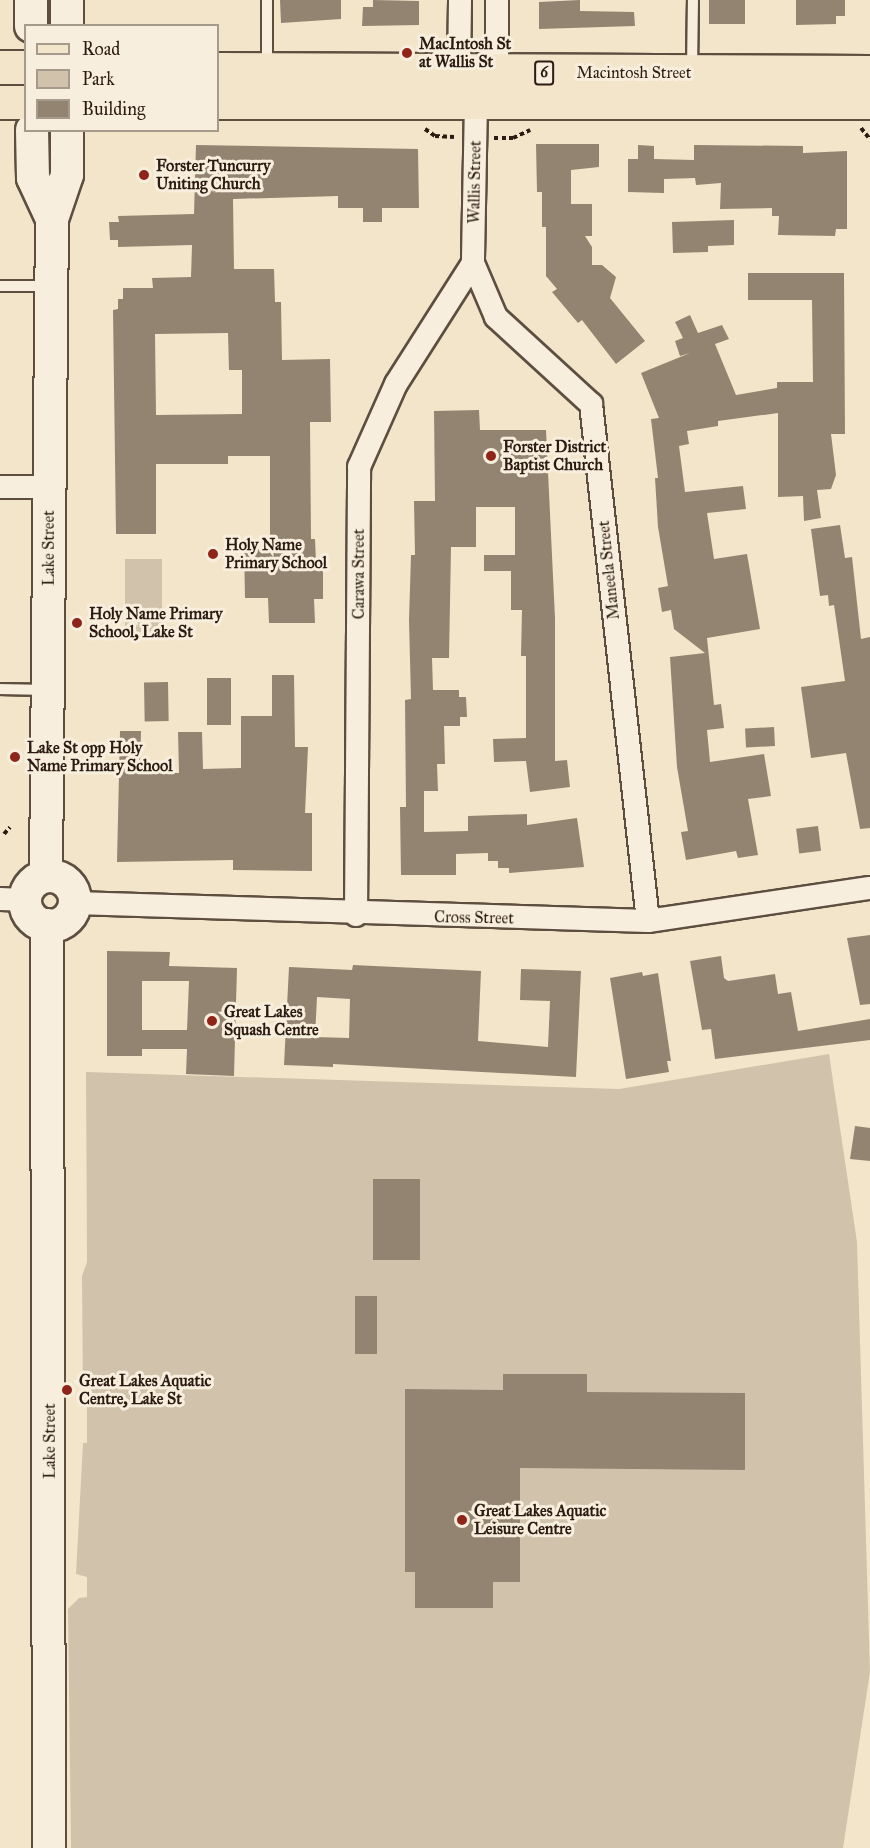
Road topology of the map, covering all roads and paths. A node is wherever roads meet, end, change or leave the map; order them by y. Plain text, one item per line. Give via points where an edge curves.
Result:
1 (31, 0) edge
2 (67, 0) edge
3 (267, 0) edge
4 (460, 0) edge
5 (497, 0) edge
6 (693, 0) edge
7 (31, 24) edge
8 (67, 24) edge
9 (24, 67) edge
10 (0, 68) edge
11 (219, 69) edge
12 (267, 69) junction
13 (870, 72) edge
14 (459, 73) junction
15 (497, 73) junction
16 (692, 73) junction
17 (0, 102) edge
18 (24, 102) edge
19 (219, 102) edge
20 (476, 102) junction
21 (870, 102) edge
22 (32, 132) edge
23 (67, 132) edge
24 (52, 219) junction
25 (473, 263) junction
26 (0, 286) edge
27 (51, 286) junction
28 (0, 487) edge
29 (50, 487) junction
30 (0, 689) edge
31 (48, 690) junction
32 (10, 827) dead end
33 (4, 834) dead end
34 (46, 876) junction
35 (870, 888) edge
36 (13, 899) edge
37 (75, 903) junction
38 (356, 915) junction
39 (648, 921) junction
40 (47, 926) junction
41 (49, 1848) edge

1 - 7 street
2 - 8 street
3 - 12 lane
4 - 14 street
5 - 15 street
6 - 16 lane
9 - 10 main road
11 - 12 main road, Macintosh Street / 6
12 - 14 main road, Macintosh Street / 6
13 - 16 main road, Macintosh Street / 6
14 - 15 main road, Macintosh Street / 6
15 - 16 main road, Macintosh Street / 6
17 - 18 main road
19 - 20 main road, Macintosh Street / 6
20 - 21 main road, Macintosh Street / 6
20 - 25 street, Wallis Street
22 - 24 street, Lake Street via 33,178
23 - 24 street, Lake Street via 67,176
24 - 27 street, Lake Street
25 - 38 street, Carawa Street via 396,384 359,467
25 - 39 street, Maneela Street via 496,317 591,404
26 - 27 lane
27 - 29 street, Lake Street
28 - 29 street
29 - 31 street, Lake Street
30 - 31 lane
31 - 34 street, Lake Street
32 - 33 path
34 - 36 street
34 - 37 street via 67,883
35 - 39 street, Cross Street
36 - 40 street
37 - 38 street, Cross Street
37 - 40 street via 62,922
38 - 39 street, Cross Street
40 - 41 street, Lake Street

